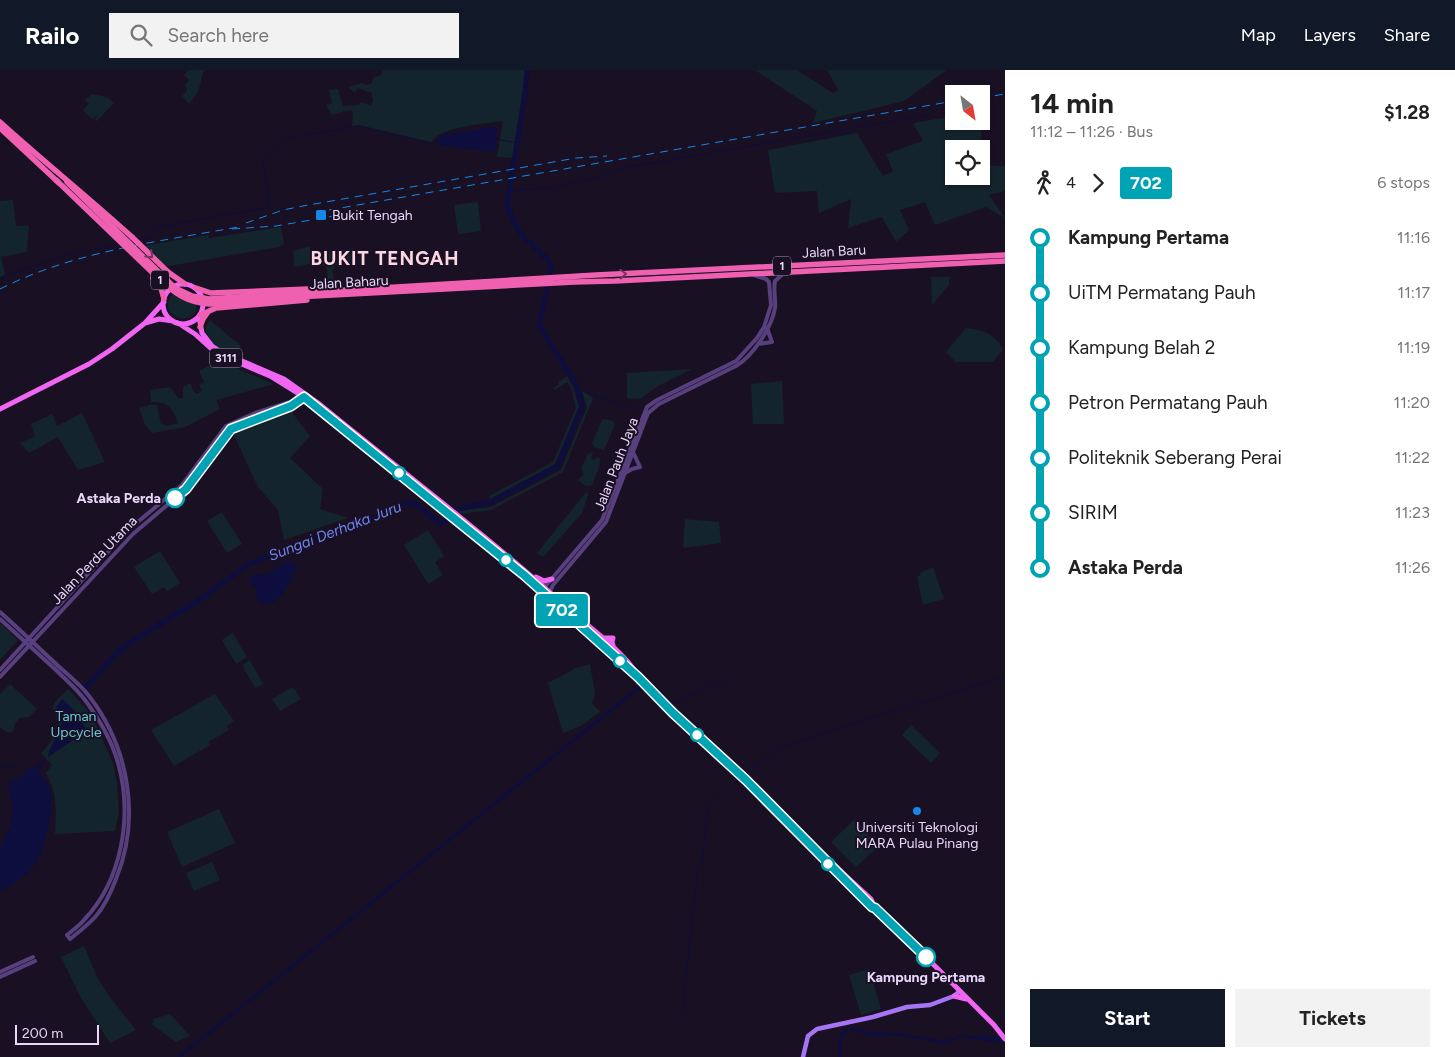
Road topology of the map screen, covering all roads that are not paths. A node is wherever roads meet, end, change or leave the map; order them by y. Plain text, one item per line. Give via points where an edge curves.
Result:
1 (0, 122) edge
2 (0, 128) edge
3 (56, 180) junction
4 (65, 180) junction
5 (1005, 255) edge
6 (1005, 261) edge
7 (787, 272) junction
8 (752, 273) junction
9 (574, 279) junction
10 (185, 284) junction
11 (196, 288) junction
12 (215, 293) junction
13 (326, 294) junction
14 (296, 295) junction
15 (164, 300) junction
16 (214, 308) junction
17 (199, 316) junction
18 (176, 322) junction
19 (145, 323) junction
20 (200, 327) junction
21 (767, 328) junction
22 (758, 344) junction
23 (302, 395) junction
24 (0, 409) edge
25 (633, 452) junction
26 (624, 474) junction
27 (447, 510) junction
28 (459, 519) junction
29 (533, 577) junction
30 (552, 579) junction
31 (546, 592) junction
32 (0, 612) edge
33 (0, 619) edge
34 (29, 641) junction
35 (0, 670) edge
36 (0, 676) edge
37 (638, 677) junction
38 (86, 697) junction
39 (0, 972) edge
40 (0, 977) edge
41 (959, 990) junction
42 (951, 997) junction
43 (969, 1000) junction
44 (1004, 1037) edge
45 (803, 1057) edge

1 - 4 highway, 1
2 - 3 highway, 1
3 - 14 highway, Jalan Baharu / 1, bridge via 183,298 210,304
3 - 15 highway, bridge via 153,278 161,288
4 -> 10 highway, bridge via 85,194
4 - 14 highway, Jalan Baharu / 1, bridge via 183,293 208,299
9 -> 5 highway, Jalan Baru / 1
6 - 7 highway, Jalan Baru / 1
7 - 8 highway, Jalan Baru / 1
7 - 21 street, Jalan Pauh Jaya via 775,281 775,308
8 - 9 highway, Jalan Baharu / 1 via 615,281
8 - 30 street, Jalan Pauh Jaya via 770,284 771,308 758,338 736,362 647,407 602,520
9 - 13 highway, Jalan Baharu / 1
10 - 11 main road
10 - 15 main road via 171,288
11 - 12 highway
11 - 17 main road via 203,300
12 - 13 highway via 321,289
12 - 16 highway via 212,296
13 - 14 highway, Jalan Baharu / 1
13 - 16 highway via 320,299
15 - 18 main road via 166,314
15 - 19 main road
16 - 17 highway
16 - 20 highway via 205,315
17 - 18 main road via 188,323
17 - 20 main road, 3111
18 - 19 main road via 158,319
18 - 23 main road, 3111 via 216,353 270,376
19 - 24 main road via 92,362
20 - 27 main road, 3111 via 212,346 274,374 298,389
21 - 22 street, Jalan Pauh Jaya
21 - 22 street via 772,342
22 - 25 street, Jalan Pauh Jaya via 739,365 650,411
23 - 27 main road, 3111
23 - 34 street, Jalan Perda Utama via 291,406 229,431 186,489 133,534
25 - 26 street, Jalan Pauh Jaya
25 - 26 street via 640,467
26 - 31 street, Jalan Pauh Jaya via 606,522
27 - 28 main road, 3111
28 - 29 main road, 3111
28 - 31 main road, 3111
29 - 30 main road via 544,581
29 - 31 main road, 3111
30 - 31 street, Jalan Pauh Jaya
31 - 37 main road, 3111
31 - 37 main road, 3111 via 602,638 613,638 614,649
32 - 34 street
33 - 34 street
34 - 35 street, Jalan Perda Utama
34 - 36 street, Jalan Perda Utama
34 - 38 street
34 - 38 street via 80,687
37 - 41 main road, 3111
38 - 38 street via 110,729 123,763 130,816 124,858 111,891 96,916 70,939 67,935 84,921 107,888 118,862 124,816 118,764 110,740
39 - 40 street via 34,959
41 - 42 main road
41 - 43 main road, 3111
42 - 43 main road
42 - 45 main road via 930,1005 907,1007 817,1029 808,1036
43 - 44 main road, 3111

